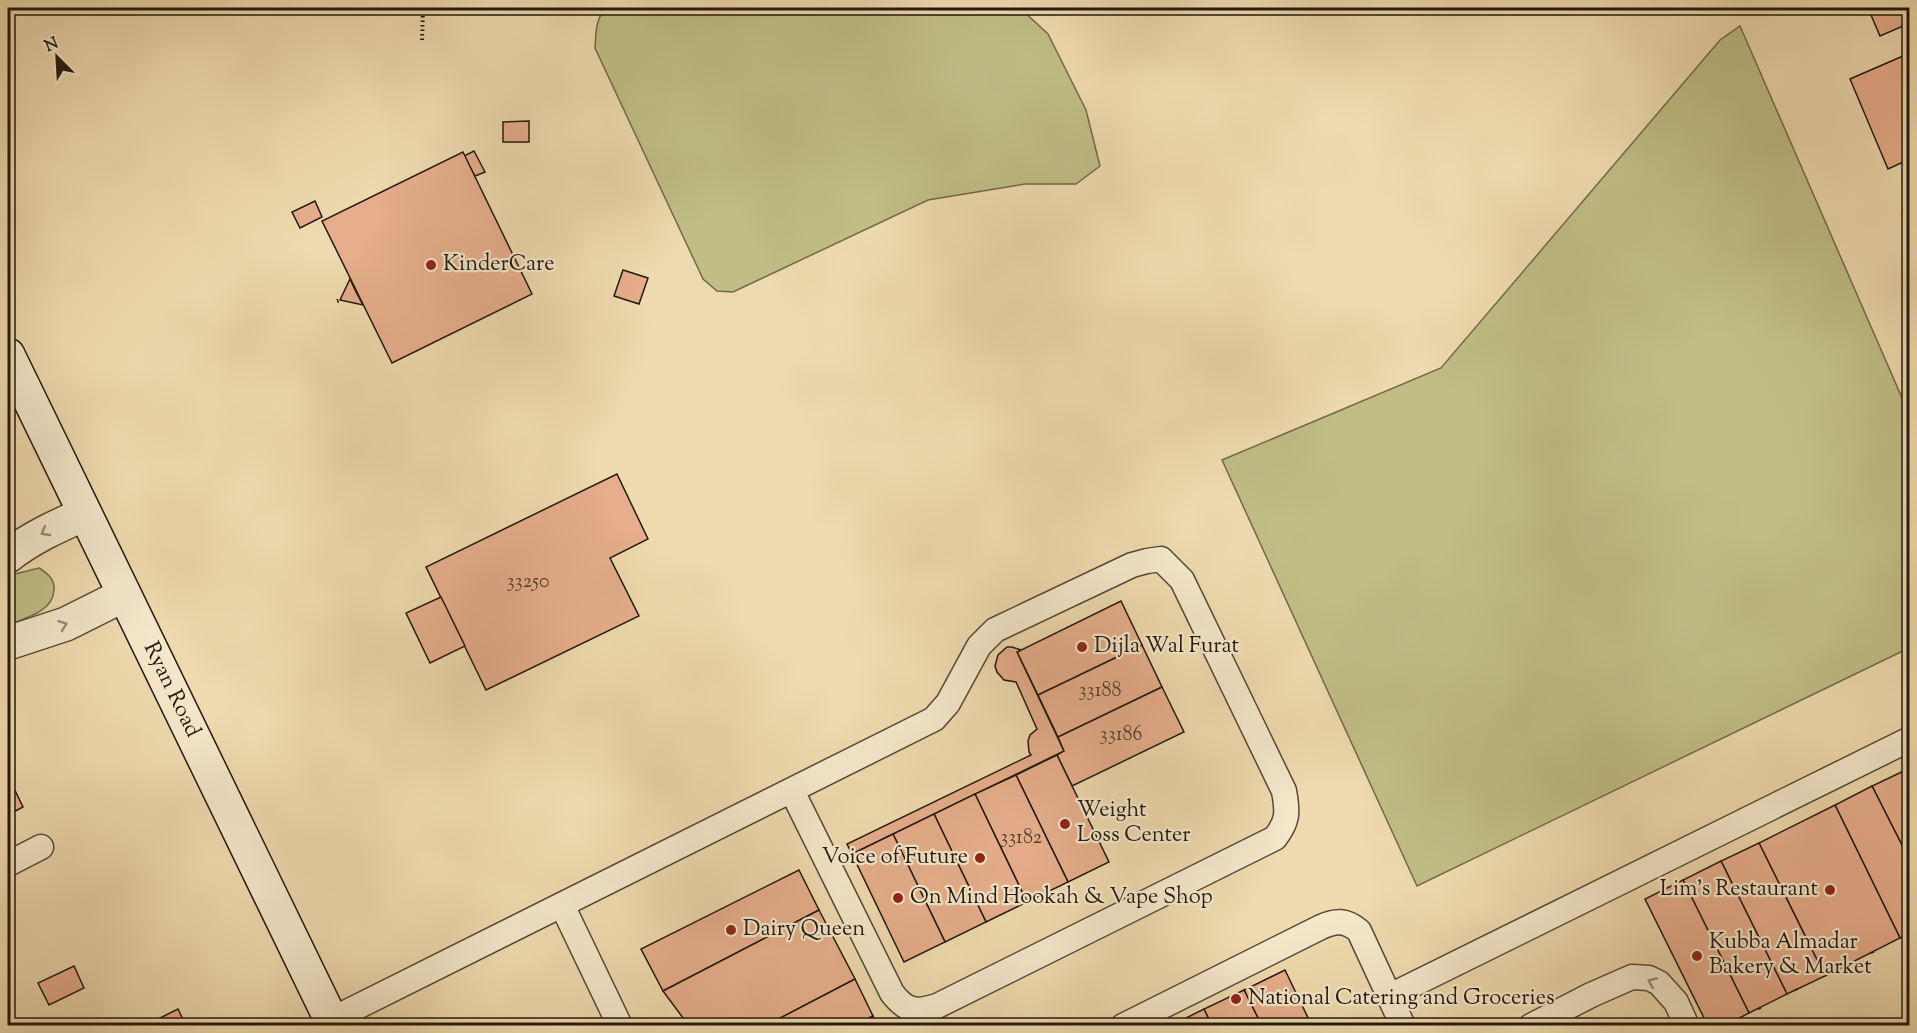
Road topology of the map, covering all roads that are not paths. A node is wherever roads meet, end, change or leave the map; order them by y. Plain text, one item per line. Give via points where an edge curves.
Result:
1 (8, 355) edge
2 (85, 513) junction
3 (8, 556) edge
4 (124, 595) junction
5 (8, 643) edge
6 (1910, 739) edge
7 (792, 791) junction
8 (41, 847) dead end
9 (8, 864) edge
10 (562, 905) junction
11 (1390, 996) junction
12 (332, 1023) edge
13 (620, 1026) edge
14 (1123, 1026) edge
15 (1404, 1026) edge
16 (1531, 1026) edge
17 (1687, 1026) edge

1 - 2 main road, Ryan Road
2 -> 3 main road
2 - 4 main road, Ryan Road
5 -> 4 main road via 66,624
4 - 12 main road, Ryan Road
6 - 11 lane
7 - 7 lane via 934,719 948,703 979,646 995,630 1132,565 1161,559 1182,580 1284,791 1287,808 1285,825 1275,838 923,1011 910,1010 892,993
7 - 10 lane
8 - 9 lane
10 - 12 lane
10 - 13 lane
11 - 14 lane via 1359,931 1342,921 1321,927
11 - 15 lane
17 -> 16 lane via 1676,1002 1659,983 1632,977

